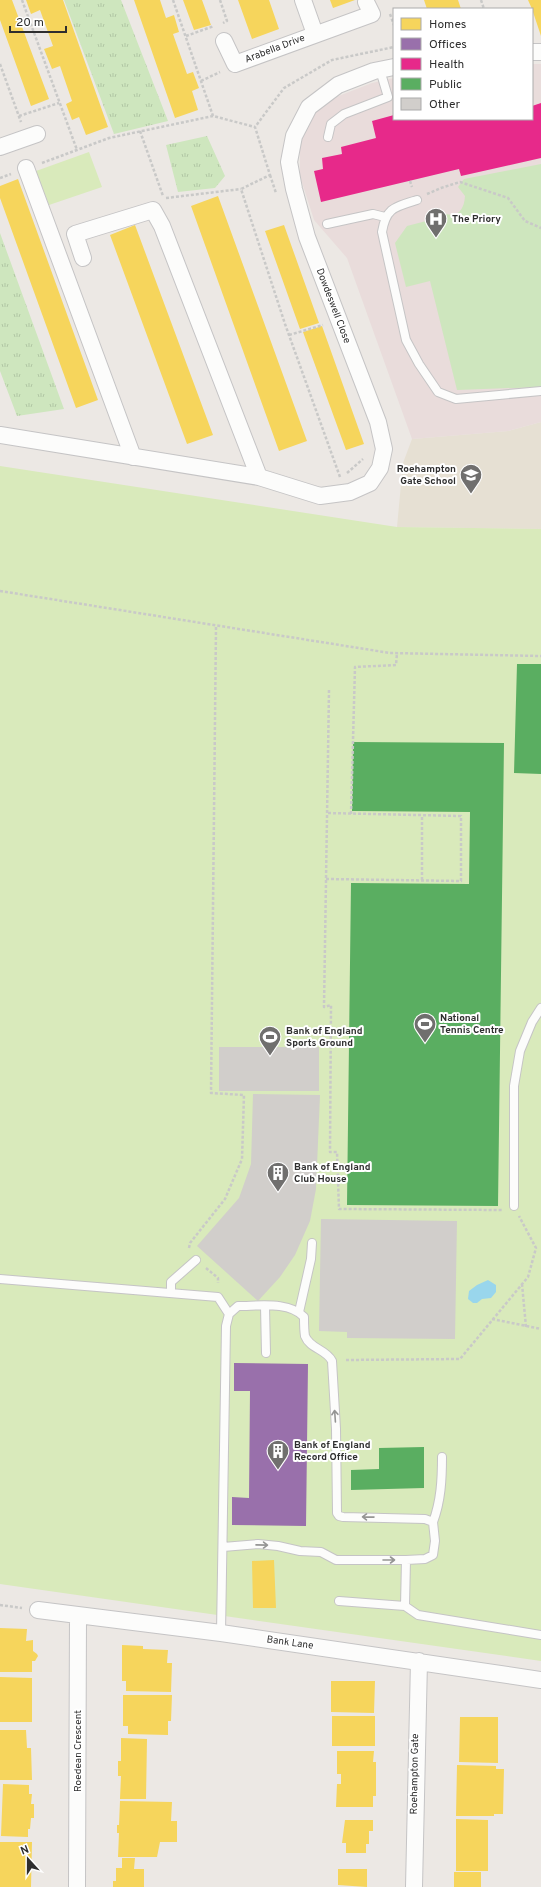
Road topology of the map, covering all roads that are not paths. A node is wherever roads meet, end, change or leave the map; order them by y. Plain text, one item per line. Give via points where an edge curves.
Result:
1 (303, 0) edge
2 (366, 2) dead end
3 (315, 34) junction
4 (224, 41) dead end
5 (387, 68) edge
6 (391, 96) edge
7 (32, 136) road end
8 (328, 137) dead end
9 (0, 147) edge
10 (26, 168) road end
11 (417, 200) road end
12 (385, 218) junction
13 (327, 224) dead end
14 (84, 258) dead end
15 (541, 391) edge
16 (0, 435) edge
17 (133, 457) junction
18 (259, 477) junction
19 (541, 1008) edge
20 (514, 1206) road end
21 (312, 1242) dead end
22 (196, 1260) road end
23 (0, 1279) edge
24 (171, 1293) junction
25 (265, 1306) junction
26 (299, 1312) junction
27 (229, 1314) junction
28 (266, 1353) dead end
29 (442, 1457) dead end
30 (433, 1522) junction
31 (223, 1547) junction
32 (406, 1560) junction
33 (339, 1601) dead end
34 (405, 1606) junction
35 (38, 1610) road end
36 (78, 1616) junction
37 (221, 1633) junction
38 (541, 1634) edge
39 (419, 1661) junction
40 (541, 1680) edge
41 (77, 1887) edge
42 (414, 1887) edge

1 - 3 street, Arabella Drive
2 - 3 street, Arabella Drive via 372,14
3 - 4 street, Arabella Drive via 235,64
5 - 6 lane
5 - 18 street, Dowdeswell Close via 338,85 309,107 294,136 289,162 307,237 378,422 384,449 380,468 370,483 350,492 320,496
6 - 8 lane via 344,114 331,124
7 - 9 street
10 - 17 street
11 - 12 lane via 396,207
12 - 13 lane via 372,214
12 - 15 lane via 382,232 406,340 438,392 456,399
14 - 18 street via 75,234 153,210 162,226
16 - 17 street, Dowdeswell Close
17 - 18 street, Dowdeswell Close
19 - 20 lane via 520,1051 514,1086
21 - 26 lane via 311,1259
22 - 24 lane via 171,1282
23 - 24 lane
24 - 27 lane via 218,1297
25 - 26 lane via 279,1306
25 - 27 lane via 238,1306
25 - 28 lane
30 -> 26 lane via 425,1519 343,1517 337,1513 332,1361 326,1352 310,1344 305,1335 304,1317
27 - 31 lane via 226,1326
29 - 30 lane via 441,1488
30 - 32 lane via 433,1555 425,1559
31 -> 32 lane via 258,1544 321,1552 336,1560
31 - 37 lane
32 - 34 lane
33 - 34 lane
34 - 38 lane via 418,1615
35 - 36 street, Bank Lane
36 - 37 street, Bank Lane
36 - 41 street, Roedean Crescent
37 - 39 street, Bank Lane
39 - 40 street, Bank Lane
39 - 42 street, Roehampton Gate

